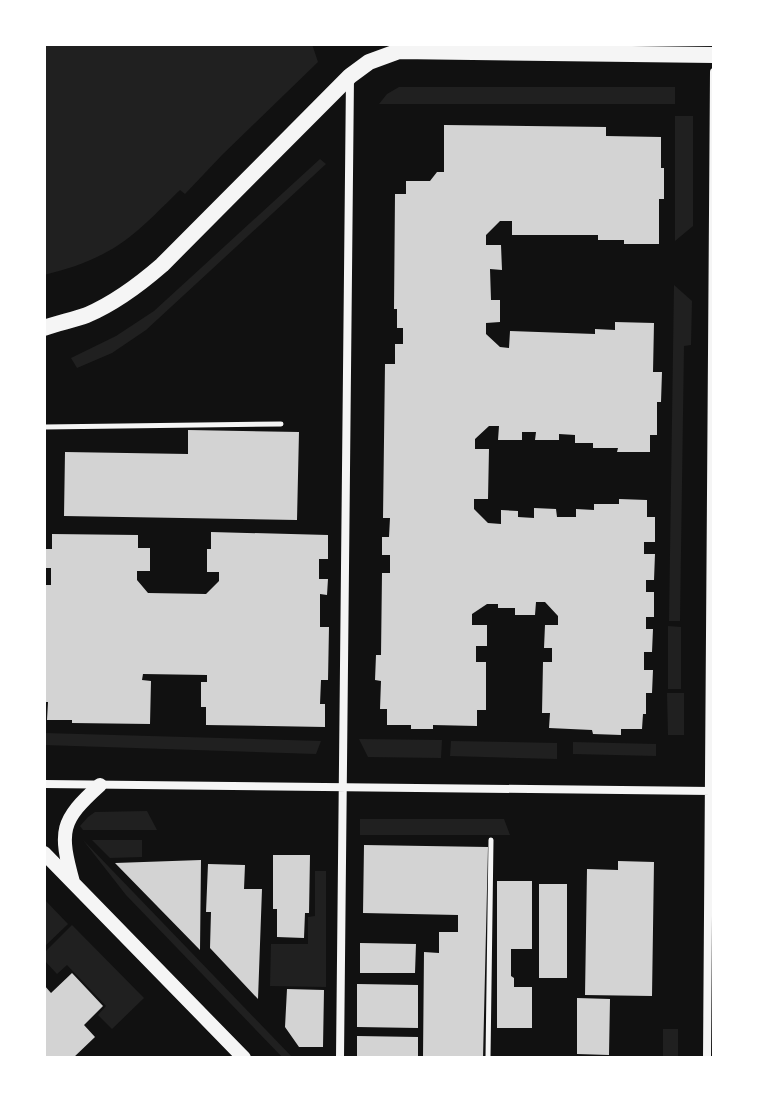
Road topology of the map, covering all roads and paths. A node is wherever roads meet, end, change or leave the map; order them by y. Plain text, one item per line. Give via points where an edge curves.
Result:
1 (714, 55) edge
2 (714, 72) edge
3 (350, 76) junction
4 (45, 327) edge
5 (281, 424) dead end
6 (44, 427) edge
7 (44, 784) edge
8 (100, 785) junction
9 (343, 787) junction
10 (711, 791) edge
11 (491, 840) dead end
12 (44, 853) edge
13 (73, 882) junction
14 (244, 1058) edge
15 (340, 1058) edge
16 (488, 1058) edge
17 (707, 1058) edge

1 - 3 main road via 399,51
2 - 10 street
3 - 4 main road via 143,281 84,316
3 - 9 street
5 - 6 path
7 - 8 street
8 - 9 street
8 - 13 street via 68,822 63,841
9 - 10 street
9 - 15 street
10 - 17 street
11 - 16 path
12 - 13 street
13 - 14 street

